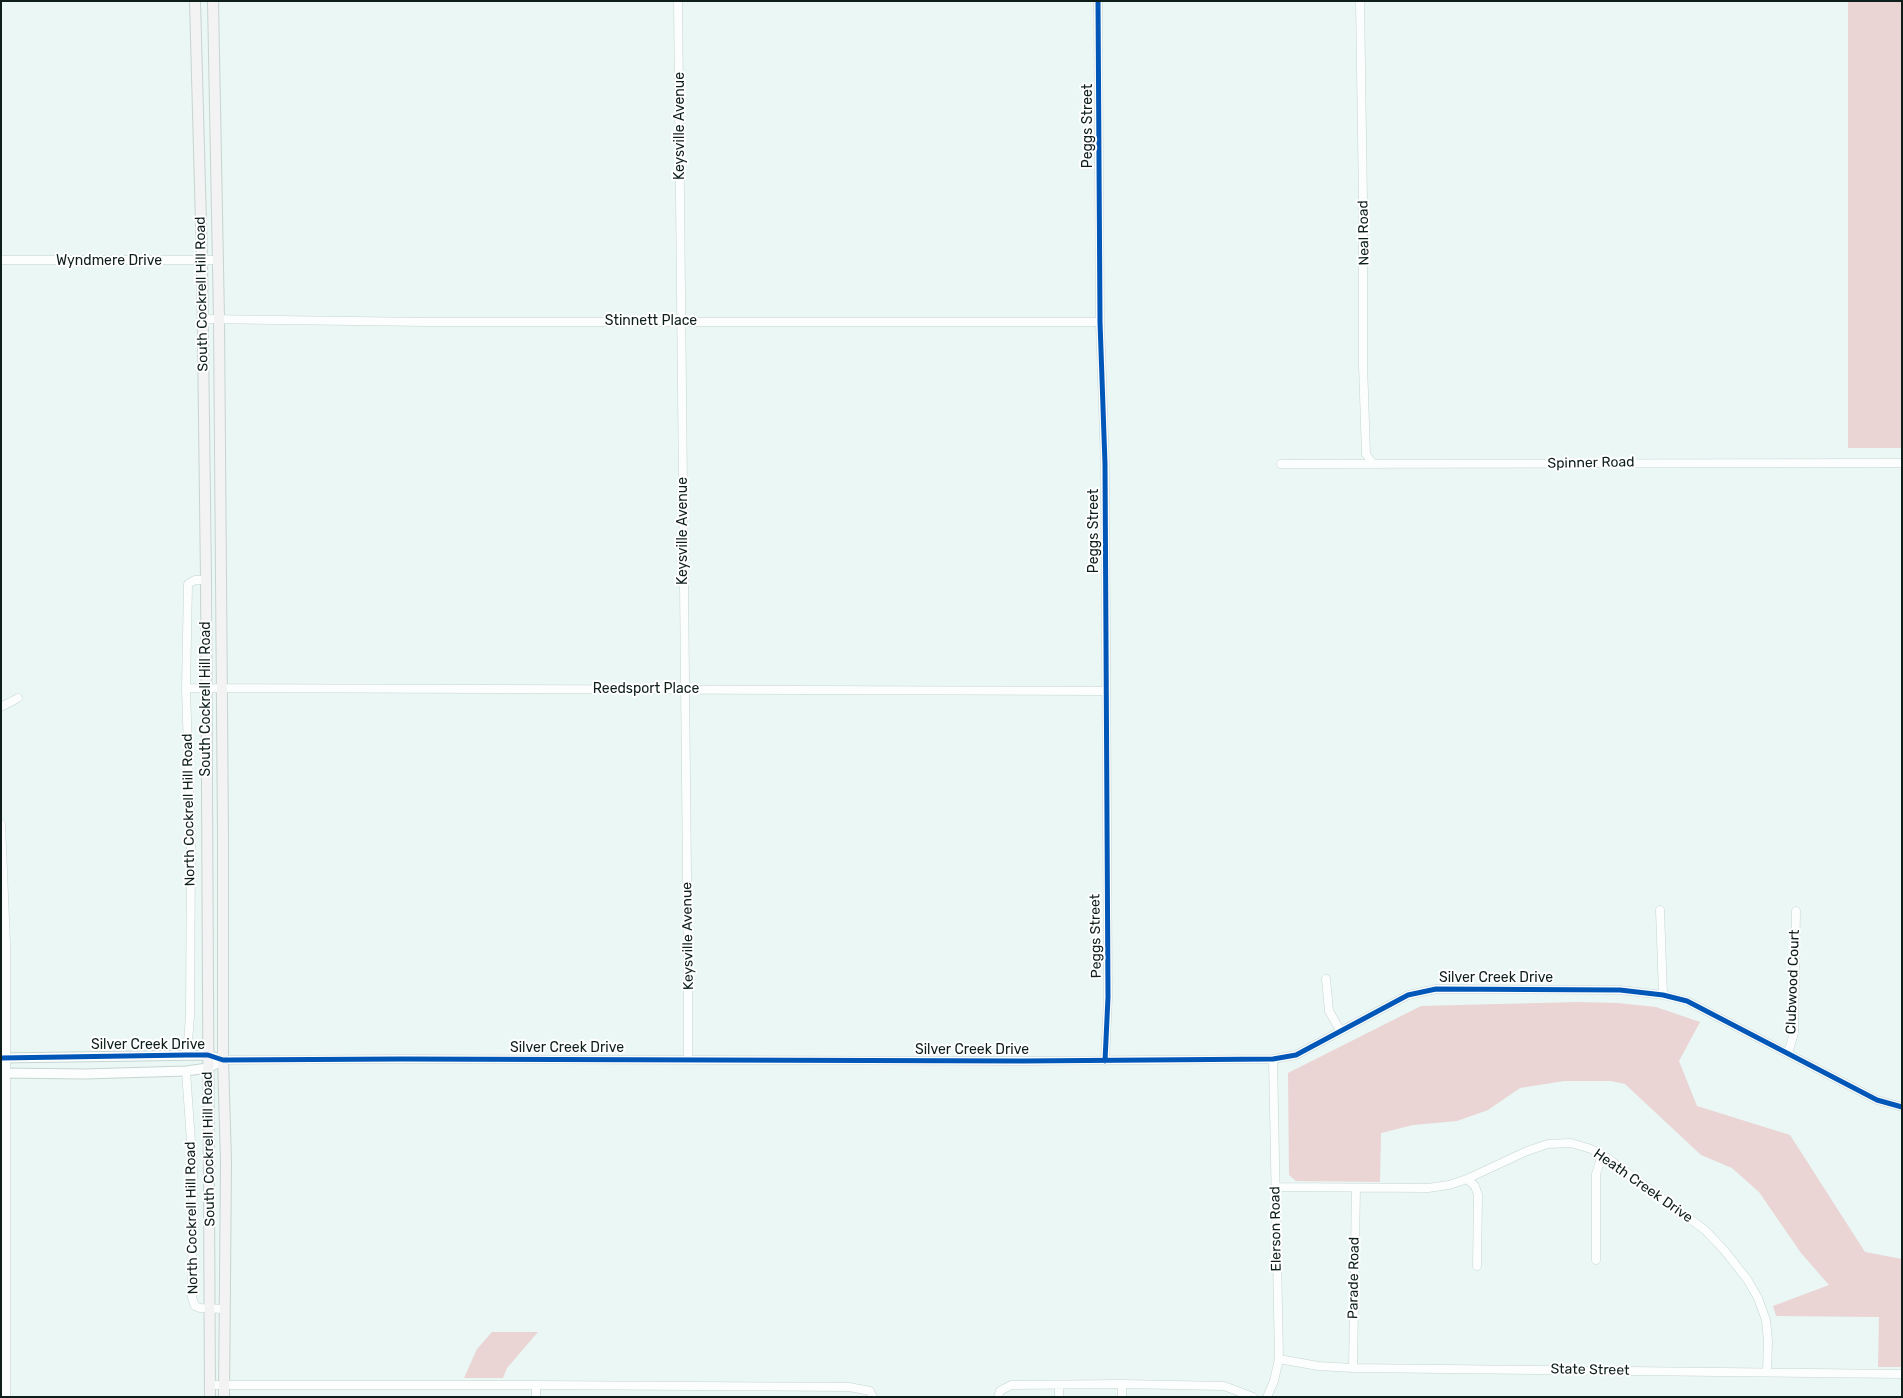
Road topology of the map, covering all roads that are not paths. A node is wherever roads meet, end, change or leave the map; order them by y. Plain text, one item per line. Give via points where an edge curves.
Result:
1 (195, 1) edge
2 (213, 1) edge
3 (678, 1) edge
4 (1098, 1) edge
5 (1360, 1) edge
6 (1, 260) edge
7 (217, 260) junction
8 (202, 261) junction
9 (203, 319) junction
10 (219, 319) junction
11 (681, 321) junction
12 (1100, 322) junction
13 (1902, 463) edge
14 (1280, 464) dead end
15 (1373, 464) junction
16 (206, 580) junction
17 (186, 688) junction
18 (206, 688) junction
19 (222, 688) junction
20 (684, 689) junction
21 (1106, 692) junction
22 (18, 698) dead end
23 (1, 707) edge
24 (1, 824) edge
25 (191, 845) junction
26 (207, 845) junction
27 (1660, 910) dead end
28 (1796, 911) dead end
29 (1326, 979) dead end
30 (1663, 995) junction
31 (1340, 1030) junction
32 (1788, 1053) junction
33 (187, 1055) junction
34 (208, 1055) junction
35 (3, 1058) edge
36 (1273, 1059) junction
37 (223, 1060) junction
38 (688, 1060) junction
39 (1106, 1061) junction
40 (208, 1068) junction
41 (186, 1071) junction
42 (4, 1073) edge
43 (1902, 1107) edge
44 (1602, 1155) junction
45 (1467, 1179) junction
46 (1276, 1187) junction
47 (1356, 1188) junction
48 (1596, 1260) dead end
49 (1476, 1266) dead end
50 (210, 1308) junction
51 (224, 1308) junction
52 (1279, 1359) junction
53 (1353, 1368) junction
54 (1767, 1372) junction
55 (1902, 1374) edge
56 (1122, 1384) junction
57 (536, 1385) junction
58 (1059, 1385) junction
59 (210, 1386) junction
60 (224, 1386) junction
61 (872, 1394) edge
62 (6, 1397) edge
63 (210, 1397) edge
64 (224, 1397) edge
65 (536, 1397) edge
66 (998, 1397) edge
67 (1059, 1397) edge
68 (1122, 1397) edge
69 (1253, 1397) edge
70 (1267, 1397) edge

1 - 8 main road, South Cockrell Hill Road
2 - 7 main road, South Cockrell Hill Road
3 - 11 street, Keysville Avenue
4 - 12 street, Peggs Street
5 - 15 street, Neal Road via 1363,364 1366,454
6 - 8 street, Wyndmere Drive
7 - 8 street, Wyndmere Drive
7 - 10 main road, South Cockrell Hill Road
8 - 9 main road, South Cockrell Hill Road
9 - 10 street, Stinnett Place
9 - 16 main road, South Cockrell Hill Road
10 - 11 street, Stinnett Place
10 - 19 main road, South Cockrell Hill Road
11 - 12 street, Stinnett Place
11 - 20 street, Keysville Avenue
12 - 21 street, Peggs Street via 1105,464
13 - 15 street, Spinner Road
14 - 15 street, Spinner Road
16 - 17 street, North Cockrell Hill Road via 194,580 188,584
16 - 18 main road, South Cockrell Hill Road
17 - 18 street, Reedsport Place
17 - 25 street, North Cockrell Hill Road
18 - 19 street, Reedsport Place
18 - 26 main road, South Cockrell Hill Road
19 - 20 street, Reedsport Place
19 - 37 main road, South Cockrell Hill Road
20 - 21 street, Reedsport Place
20 - 38 street, Keysville Avenue
21 - 39 street, Peggs Street
22 - 23 street
24 - 35 street via 6,944
25 - 26 street
25 - 33 street, North Cockrell Hill Road
26 - 34 main road, South Cockrell Hill Road
27 - 30 street
28 - 32 street, Clubwood Court via 1794,1032
29 - 31 street via 1329,1011
30 - 31 street, Silver Creek Drive via 1620,990 1436,989 1408,995
30 - 32 street, Silver Creek Drive via 1687,1001
31 - 36 street, Silver Creek Drive via 1296,1055
32 - 43 street, Silver Creek Drive via 1877,1100
33 - 34 street, Silver Creek Drive
33 - 35 street, Silver Creek Drive
34 - 37 street, Silver Creek Drive
34 - 40 main road, South Cockrell Hill Road
35 - 42 street
36 - 39 street, Silver Creek Drive
36 - 46 street, Elerson Road
37 - 38 street, Silver Creek Drive
37 - 40 street, Silver Creek Drive
37 - 51 main road, South Cockrell Hill Road via 226,1162
38 - 39 street, Silver Creek Drive
40 - 41 street, Silver Creek Drive
40 - 50 main road, South Cockrell Hill Road
41 - 42 street, Silver Creek Drive
41 - 50 street, North Cockrell Hill Road via 193,1170 192,1298 194,1306
42 - 62 street
44 - 45 street, Heath Creek Drive via 1571,1143 1548,1144
44 - 48 street via 1596,1174
44 - 54 street, Heath Creek Drive via 1705,1230 1747,1278 1766,1320
45 - 47 street, Heath Creek Drive via 1428,1188
45 - 49 street via 1478,1194
46 - 47 street, Heath Creek Drive
46 - 52 street, Elerson Road
47 - 53 street, Parade Road
50 - 51 street, North Cockrell Hill Road
50 - 59 main road, South Cockrell Hill Road
51 - 60 main road, South Cockrell Hill Road
52 - 53 street, State Street
52 - 70 street, Elerson Road
53 - 54 street, State Street
54 - 55 street, State Street
56 - 58 street
56 - 68 street
56 - 69 street via 1224,1386
57 - 60 street
57 - 61 street via 849,1387
57 - 65 street
58 - 66 street via 1011,1385 1000,1391
58 - 67 street
59 - 60 street
59 - 63 main road, South Cockrell Hill Road
60 - 64 main road, South Cockrell Hill Road

